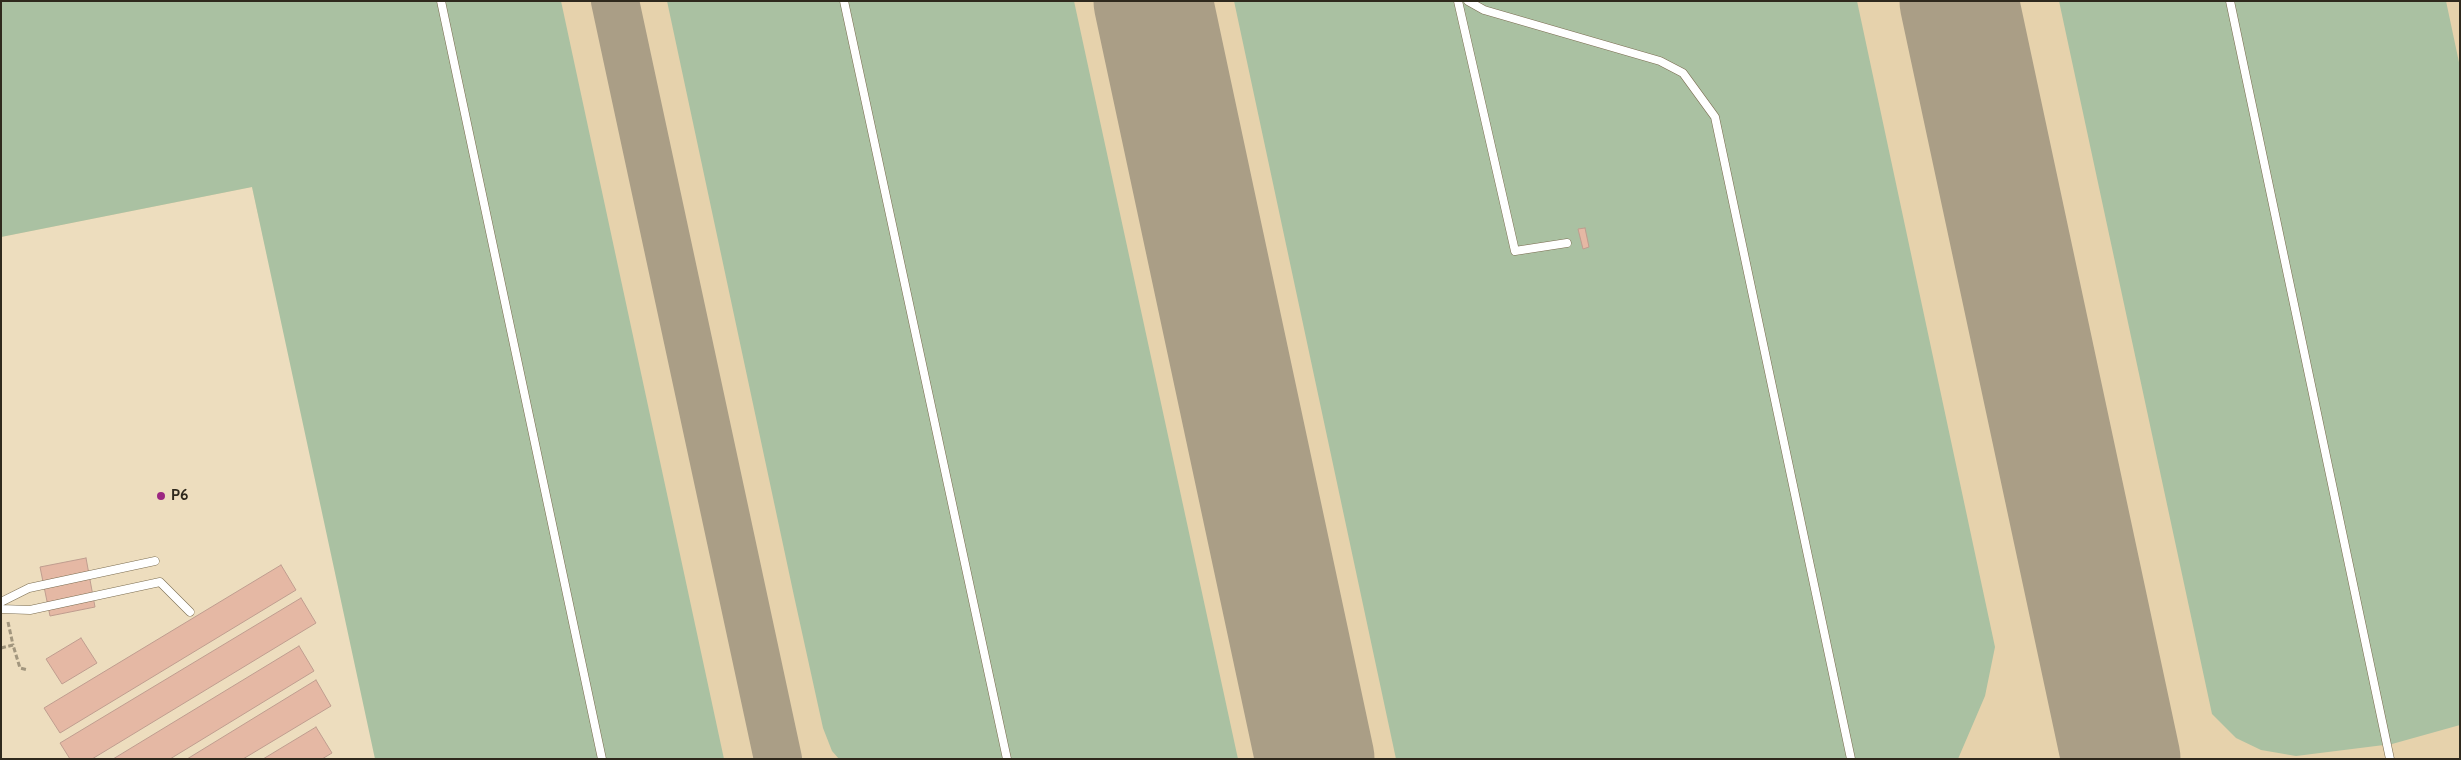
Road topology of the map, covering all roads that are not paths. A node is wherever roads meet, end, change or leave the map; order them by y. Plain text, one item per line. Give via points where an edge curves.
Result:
1 (441, 1) edge
2 (844, 1) edge
3 (1458, 1) edge
4 (1468, 1) edge
5 (2230, 1) edge
6 (1567, 243) dead end
7 (155, 561) dead end
8 (1, 602) edge
9 (1, 609) edge
10 (190, 612) dead end
11 (602, 759) edge
12 (1007, 759) edge
13 (1852, 759) edge
14 (2390, 759) edge

1 - 11 lane
2 - 12 lane
3 - 6 lane via 1514,251
4 - 13 lane via 1484,10 1660,61 1683,73 1715,117
5 - 14 lane
7 - 8 lane via 29,588
9 - 10 lane via 30,610 160,582

